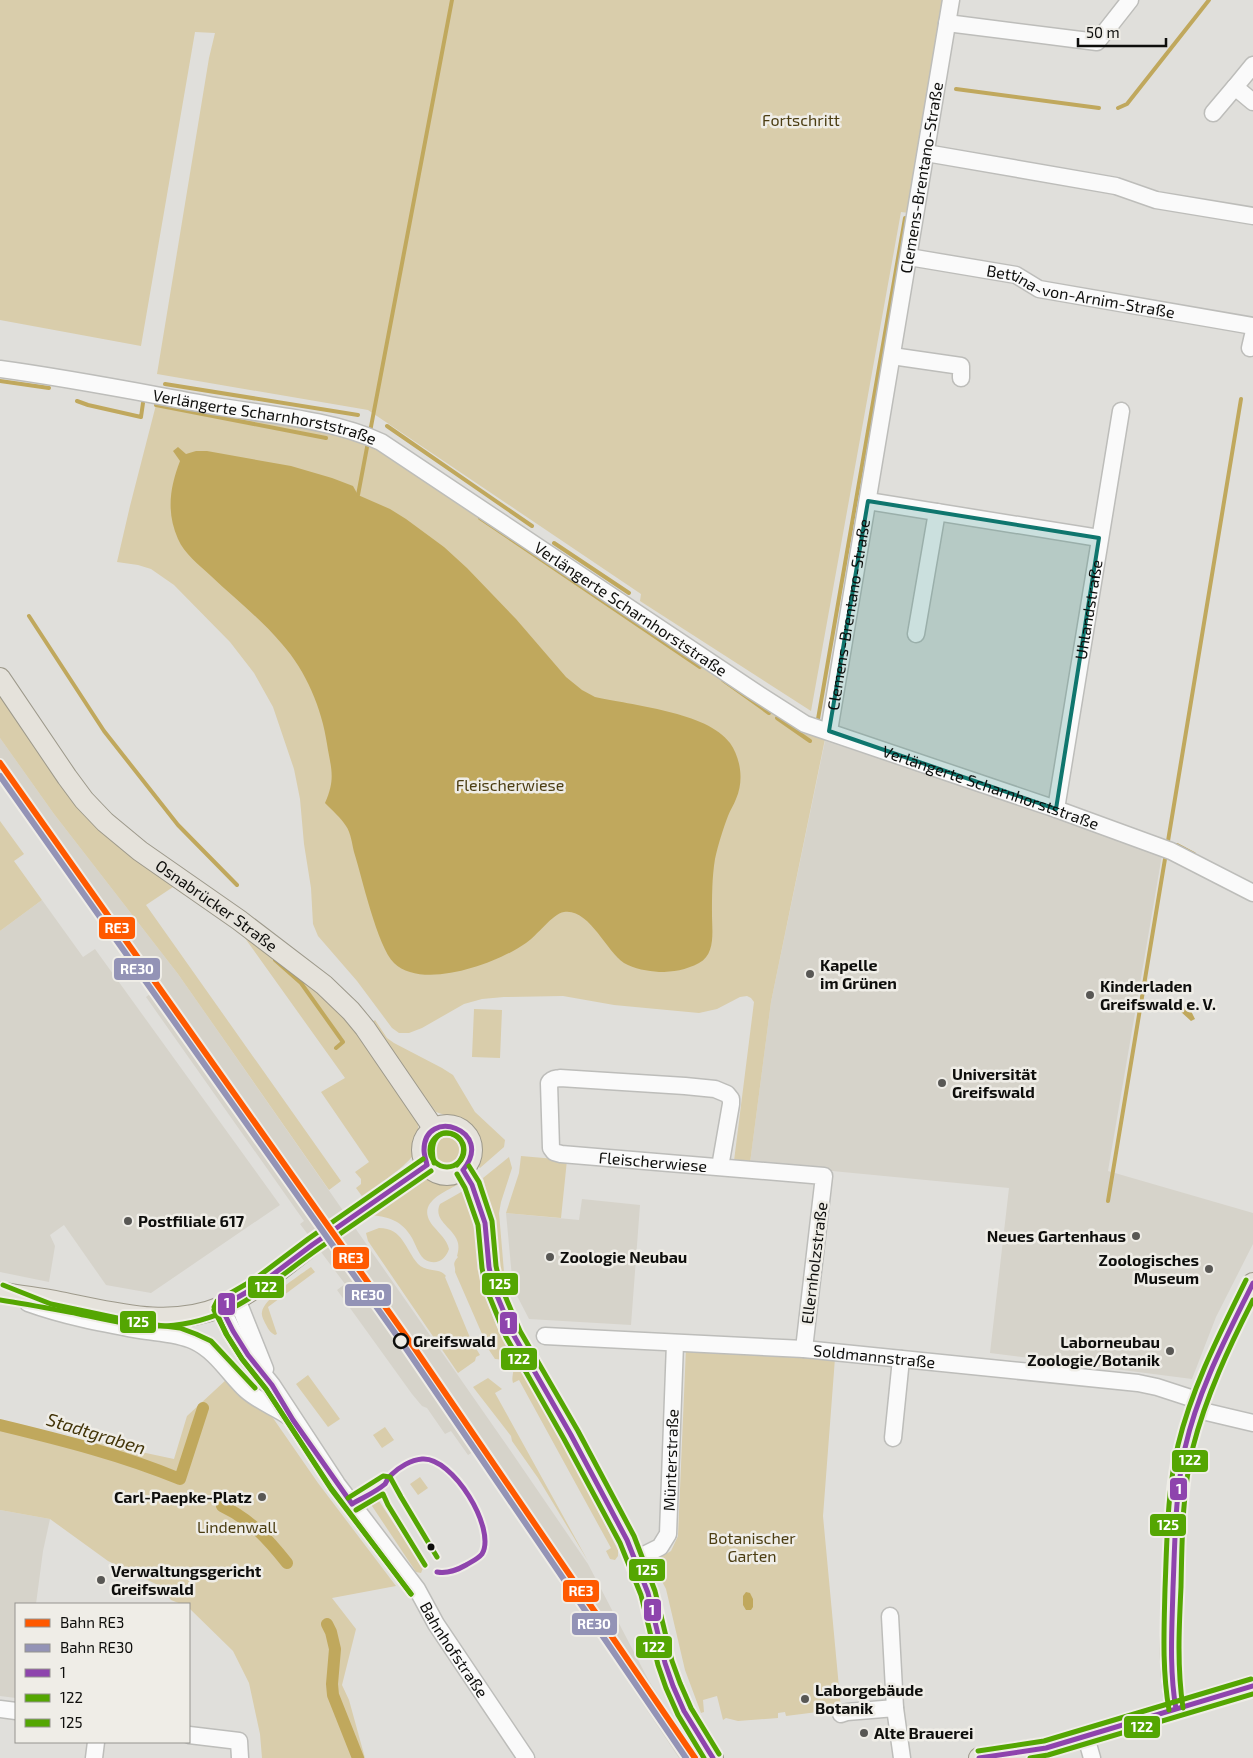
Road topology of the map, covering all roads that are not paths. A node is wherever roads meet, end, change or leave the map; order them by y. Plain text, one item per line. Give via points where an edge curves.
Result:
1 (952, 0) edge
2 (1130, 0) edge
3 (947, 23) junction
4 (1253, 65) edge
5 (1235, 87) junction
6 (1253, 102) edge
7 (1213, 113) dead end
8 (926, 153) junction
9 (1253, 216) edge
10 (909, 257) junction
11 (1253, 326) edge
12 (892, 356) junction
13 (0, 369) edge
14 (962, 378) dead end
15 (1121, 411) dead end
16 (868, 501) junction
17 (937, 512) junction
18 (1099, 538) junction
19 (916, 634) dead end
20 (0, 678) edge
21 (828, 731) junction
22 (1056, 809) junction
23 (1253, 893) edge
24 (434, 1129) junction
25 (427, 1165) junction
26 (720, 1167) junction
27 (463, 1170) junction
28 (824, 1176) joint
29 (353, 1216) tunnel mouth
30 (312, 1245) tunnel mouth
31 (1253, 1283) edge
32 (0, 1292) edge
33 (229, 1303) junction
34 (545, 1336) dead end
35 (675, 1342) junction
36 (804, 1349) junction
37 (901, 1359) junction
38 (1199, 1405) junction
39 (294, 1420) junction
40 (1253, 1423) edge
41 (892, 1438) dead end
42 (636, 1559) junction
43 (890, 1616) dead end
44 (1253, 1686) edge
45 (895, 1708) junction
46 (0, 1709) edge
47 (1176, 1709) junction
48 (15, 1711) edge
49 (841, 1714) dead end
50 (190, 1735) edge
51 (1086, 1736) junction
52 (96, 1743) edge
53 (94, 1758) edge
54 (240, 1758) edge
55 (526, 1758) edge
56 (713, 1758) edge
57 (902, 1758) edge
58 (979, 1758) edge
59 (1092, 1758) edge

1 - 3 street, Clemens-Brentano-Straße
2 - 3 street via 1097,42
3 - 8 street, Clemens-Brentano-Straße
4 - 5 street
5 - 6 street
5 - 7 street
8 - 9 street via 1116,186 1156,200
8 - 10 street, Clemens-Brentano-Straße
10 - 11 street, Bettina-von-Arnim-Straße via 1016,275 1039,289
10 - 12 street, Clemens-Brentano-Straße
12 - 14 street via 961,366
12 - 16 street, Clemens-Brentano-Straße
13 - 21 street, Verlängerte Scharnhorststraße via 325,424 370,436 752,690 805,724
15 - 18 street, Uhlandstraße
16 - 17 street, Clemens-Brentano-Straße
16 - 21 street, Clemens-Brentano-Straße
17 - 18 street, Clemens-Brentano-Straße
17 - 19 street
18 - 22 street, Uhlandstraße
20 - 24 main road, Osnabrücker Straße via 67,777 105,822 140,851 286,955 352,1011
21 - 22 street, Verlängerte Scharnhorststraße
22 - 23 street, Verlängerte Scharnhorststraße via 1173,852
24 - 25 main road via 424,1141
24 - 27 main road via 451,1126 466,1133 472,1149
25 - 27 main road via 439,1174
25 - 29 main road
26 - 26 street, Fleischerwiese via 554,1152 551,1081 560,1078 619,1081 723,1092 731,1104
26 - 28 street, Fleischerwiese
27 - 42 main road via 472,1185 485,1223 493,1286 513,1334 592,1472
28 - 36 street, Ellernholzstraße
30 - 33 main road
31 - 38 main road via 1223,1344
32 - 33 main road, Bahnhofstraße via 147,1318 190,1315
32 - 39 street, Bahnhofstraße via 49,1311 194,1340 206,1347 247,1391
33 - 39 street, Bahnhofstraße
34 - 35 street, Soldmannstraße
35 - 36 street, Soldmannstraße
35 - 42 street, Münterstraße via 668,1534 660,1547
36 - 37 street, Soldmannstraße
37 - 38 street, Soldmannstraße via 1138,1383 1157,1387
37 - 41 street
38 - 40 street, Soldmannstraße
38 - 47 main road via 1184,1454 1178,1500 1170,1653
39 - 55 street, Bahnhofstraße via 337,1484 417,1589 436,1624
42 - 56 main road via 673,1686 684,1711
43 - 45 street
44 - 47 main road
45 - 49 street
45 - 57 street
46 - 48 street
47 - 51 main road
50 - 54 street via 239,1741
51 - 58 main road via 1046,1748
51 - 59 street
52 - 53 street

